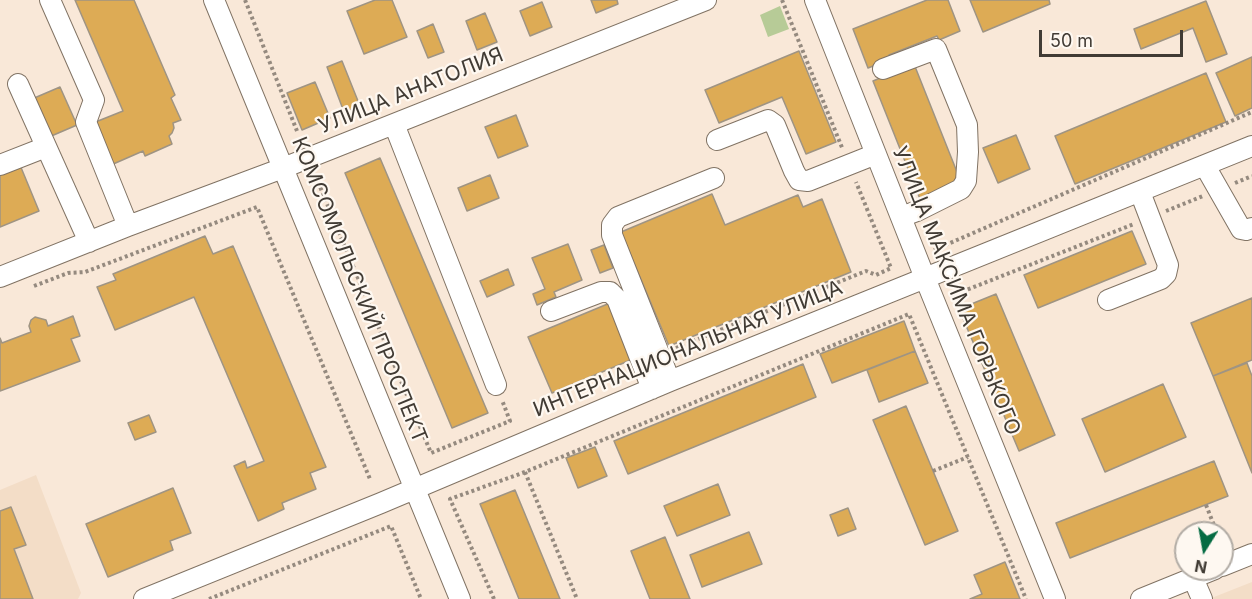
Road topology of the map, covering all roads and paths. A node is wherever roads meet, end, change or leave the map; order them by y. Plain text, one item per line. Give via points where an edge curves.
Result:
1 (50, 0) edge
2 (214, 0) edge
3 (245, 0) edge
4 (706, 0) edge
5 (782, 0) edge
6 (815, 0) edge
7 (883, 69) dead end
8 (18, 84) dead end
9 (1252, 111) edge
10 (394, 124) junction
11 (297, 131) dead end
12 (717, 140) dead end
13 (46, 147) junction
14 (1251, 150) edge
15 (876, 154) junction
16 (0, 165) edge
17 (849, 165) junction
18 (1205, 166) junction
19 (283, 168) junction
20 (1252, 176) edge
21 (714, 178) dead end
22 (318, 182) dead end
23 (1219, 190) junction
24 (1140, 192) junction
25 (900, 217) junction
26 (1150, 217) junction
27 (128, 226) junction
28 (1252, 228) edge
29 (89, 242) junction
30 (932, 250) dead end
31 (0, 277) edge
32 (924, 278) junction
33 (29, 288) dead end
34 (951, 297) dead end
35 (1108, 300) dead end
36 (551, 311) dead end
37 (660, 355) junction
38 (496, 385) joint
39 (661, 385) junction
40 (968, 457) junction
41 (933, 471) dead end
42 (525, 472) junction
43 (370, 479) dead end
44 (414, 488) junction
45 (1206, 505) dead end
46 (1212, 521) edge
47 (1252, 554) edge
48 (1234, 561) edge
49 (1186, 581) edge
50 (1194, 581) edge
51 (144, 599) edge
52 (209, 599) edge
53 (421, 599) edge
54 (460, 599) edge
55 (494, 599) edge
56 (577, 599) edge
57 (1026, 599) edge
58 (1055, 599) edge
59 (1141, 599) edge
60 (1202, 599) edge

1 - 27 street via 94,100 86,122
2 - 19 street, КОМСОМОЛЬСКИЙ ПРОСПЕКТ
3 - 11 path
4 - 10 street, УЛИЦА АНАТОЛИЯ
5 - 17 path
6 - 15 street, УЛИЦА МАКСИМА ГОРЬКОГО
7 - 25 street via 936,49 967,125 968,162 961,189
8 - 13 street
9 - 30 path
10 - 19 street, УЛИЦА АНАТОЛИЯ
10 - 38 street
12 - 17 street via 768,120 775,125 799,180 808,181
13 - 16 street
13 - 29 street
14 - 18 street, ИНТЕРНАЦИОНАЛЬНАЯ УЛИЦА
15 - 17 street
15 - 25 street, УЛИЦА МАКСИМА ГОРЬКОГО
17 - 37 path via 891,268 876,275 866,271
18 - 23 street
18 - 24 street, ИНТЕРНАЦИОНАЛЬНАЯ УЛИЦА
19 - 27 street, УЛИЦА АНАТОЛИЯ
19 - 44 street, КОМСОМОЛЬСКИЙ ПРОСПЕКТ
20 - 23 path
21 - 37 street via 618,217 612,225 612,235
22 - 38 path via 431,453 510,421
23 - 26 path
23 - 28 street via 1241,229
24 - 26 street
24 - 32 street, ИНТЕРНАЦИОНАЛЬНАЯ УЛИЦА
25 - 32 street, УЛИЦА МАКСИМА ГОРЬКОГО
26 - 34 path
26 - 35 street via 1168,265 1166,274
27 - 29 street, УЛИЦА АНАТОЛИЯ
29 - 31 street, УЛИЦА АНАТОЛИЯ
32 - 39 street, ИНТЕРНАЦИОНАЛЬНАЯ УЛИЦА
32 - 58 street, УЛИЦА МАКСИМА ГОРЬКОГО
33 - 43 path via 68,273 85,272 257,207
36 - 39 street via 610,292 617,298
37 - 39 street
39 - 44 street, ИНТЕРНАЦИОНАЛЬНАЯ УЛИЦА
40 - 41 path
40 - 42 path via 909,314
40 - 57 path
42 - 55 path via 450,499
42 - 56 path
44 - 51 street, ИНТЕРНАЦИОНАЛЬНАЯ УЛИЦА
44 - 54 street, КОМСОМОЛЬСКИЙ ПРОСПЕКТ
45 - 46 path
47 - 48 street
49 - 59 street
50 - 60 street
52 - 53 path via 391,526

